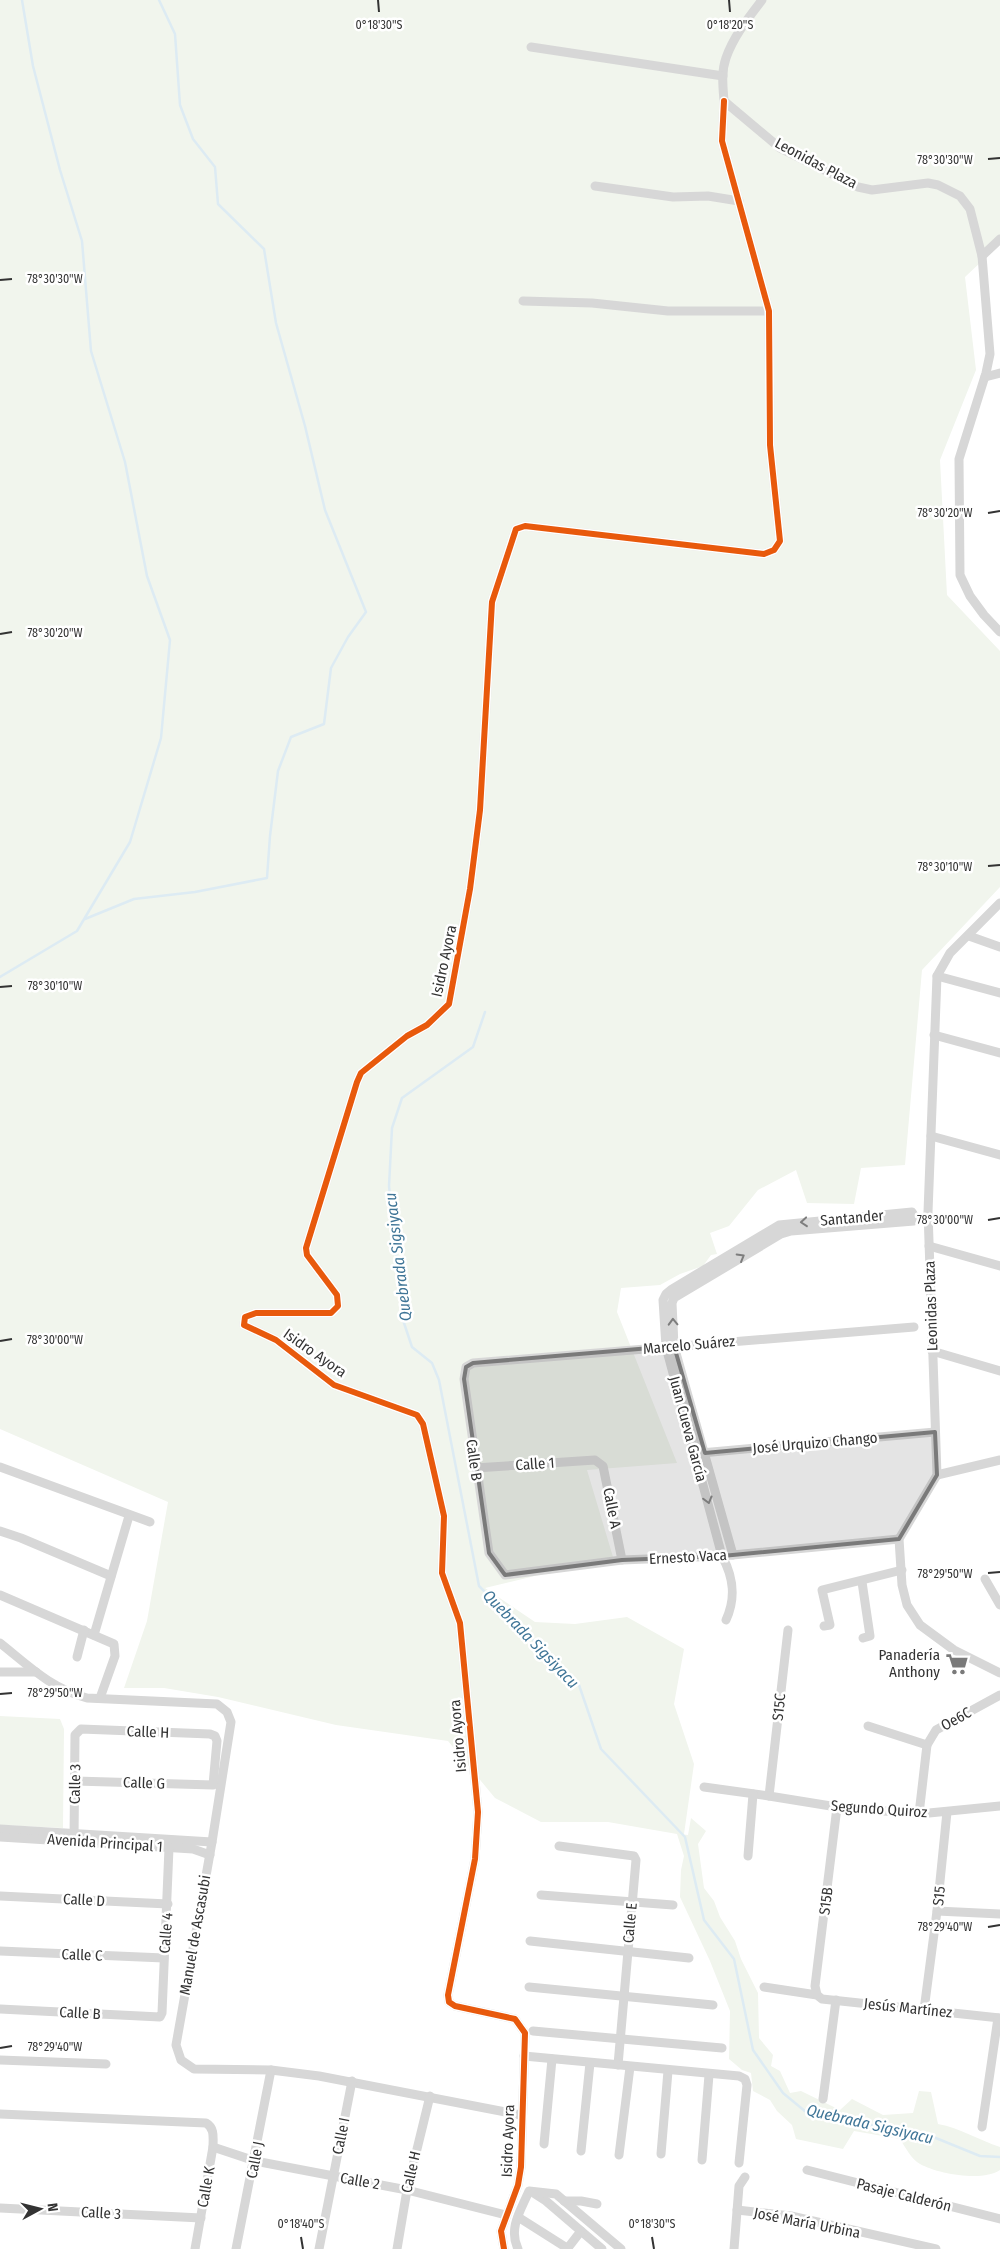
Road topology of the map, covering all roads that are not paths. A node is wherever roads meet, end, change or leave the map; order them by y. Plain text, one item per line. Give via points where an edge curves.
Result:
1 (762, 0) edge
2 (531, 47) dead end
3 (723, 76) junction
4 (724, 101) junction
5 (594, 186) dead end
6 (739, 201) junction
7 (1000, 240) edge
8 (982, 256) junction
9 (523, 301) dead end
10 (769, 311) junction
11 (1000, 373) edge
12 (985, 377) junction
13 (1000, 632) edge
14 (1000, 904) edge
15 (969, 936) junction
16 (1000, 947) edge
17 (936, 976) junction
18 (1000, 992) edge
19 (934, 1036) junction
20 (1000, 1053) edge
21 (931, 1136) junction
22 (1000, 1155) edge
23 (930, 1246) junction
24 (1000, 1266) edge
25 (663, 1300) joint
26 (672, 1303) joint
27 (914, 1327) dead end
28 (670, 1346) junction
29 (932, 1351) junction
30 (466, 1367) joint
31 (1000, 1371) edge
32 (935, 1432) junction
33 (705, 1452) junction
34 (696, 1454) junction
35 (596, 1460) joint
36 (1000, 1460) edge
37 (0, 1467) edge
38 (475, 1468) junction
39 (936, 1475) junction
40 (130, 1516) junction
41 (150, 1522) dead end
42 (0, 1532) edge
43 (899, 1539) junction
44 (489, 1553) joint
45 (733, 1555) junction
46 (722, 1556) junction
47 (622, 1560) junction
48 (902, 1570) junction
49 (111, 1576) junction
50 (985, 1579) dead end
51 (862, 1582) junction
52 (0, 1595) edge
53 (1000, 1605) edge
54 (726, 1620) dead end
55 (824, 1626) dead end
56 (84, 1630) junction
57 (788, 1630) dead end
58 (94, 1634) junction
59 (863, 1638) dead end
60 (0, 1643) edge
61 (77, 1657) dead end
62 (0, 1672) edge
63 (36, 1672) junction
64 (1000, 1673) edge
65 (1000, 1695) edge
66 (100, 1698) junction
67 (868, 1726) dead end
68 (81, 1729) joint
69 (927, 1744) junction
70 (75, 1781) junction
71 (213, 1785) joint
72 (704, 1787) dead end
73 (753, 1794) junction
74 (768, 1796) junction
75 (1000, 1806) edge
76 (837, 1807) junction
77 (947, 1812) junction
78 (919, 1814) junction
79 (0, 1829) edge
80 (0, 1836) edge
81 (74, 1837) junction
82 (212, 1842) junction
83 (559, 1846) dead end
84 (169, 1848) junction
85 (210, 1855) junction
86 (748, 1856) dead end
87 (540, 1895) dead end
88 (0, 1896) edge
89 (631, 1903) junction
90 (168, 1904) junction
91 (673, 1906) dead end
92 (937, 1911) junction
93 (1000, 1914) edge
94 (530, 1941) dead end
95 (0, 1952) edge
96 (627, 1952) junction
97 (164, 1958) junction
98 (689, 1958) dead end
99 (529, 1987) dead end
100 (764, 1987) dead end
101 (817, 1995) junction
102 (623, 1996) junction
103 (836, 2000) junction
104 (713, 2005) dead end
105 (0, 2009) edge
106 (924, 2010) junction
107 (160, 2017) joint
108 (999, 2018) edge
109 (533, 2031) dead end
110 (620, 2038) junction
111 (722, 2048) dead end
112 (524, 2056) junction
113 (552, 2059) junction
114 (0, 2060) edge
115 (590, 2062) junction
116 (106, 2064) dead end
117 (618, 2065) junction
118 (630, 2067) junction
119 (271, 2070) junction
120 (668, 2071) junction
121 (709, 2075) junction
122 (352, 2081) junction
123 (430, 2096) junction
124 (823, 2099) dead end
125 (0, 2114) edge
126 (521, 2115) junction
127 (982, 2127) dead end
128 (544, 2144) dead end
129 (213, 2147) junction
130 (581, 2152) dead end
131 (661, 2154) dead end
132 (619, 2155) dead end
133 (702, 2160) dead end
134 (255, 2161) junction
135 (739, 2163) dead end
136 (807, 2170) dead end
137 (333, 2176) junction
138 (745, 2177) dead end
139 (518, 2185) junction
140 (406, 2190) junction
141 (529, 2191) junction
142 (564, 2201) junction
143 (597, 2204) dead end
144 (0, 2208) edge
145 (737, 2210) junction
146 (506, 2215) junction
147 (518, 2217) junction
148 (201, 2218) junction
149 (1000, 2219) edge
150 (581, 2231) junction
151 (567, 2248) edge
152 (195, 2249) edge
153 (236, 2249) edge
154 (319, 2249) edge
155 (397, 2249) edge
156 (504, 2249) edge
157 (518, 2249) edge
158 (602, 2249) edge
159 (621, 2249) edge
160 (734, 2249) edge
161 (936, 2249) edge

1 - 3 street via 726,58
2 - 3 street
3 - 4 street
4 - 6 street via 722,141
4 - 8 street, Leonidas Plaza via 780,148 858,187 872,190 928,183 960,196 970,209
5 - 6 street
6 - 10 street
7 - 8 street
8 - 12 street, Leonidas Plaza via 990,354
9 - 10 street via 592,303 668,311
10 - 112 street, Isidro Ayora via 770,445 781,535 774,550 764,554 526,526 516,529 492,602 480,810 470,889 448,1004 427,1025 407,1036 361,1073 356,1082 306,1248 307,1255 337,1295 338,1306 331,1314 256,1313 245,1317 244,1325 276,1340 334,1385 417,1415 423,1424 444,1516 442,1573 460,1623 478,1812 475,1859 449,2002 515,2019 525,2033
11 - 12 street
12 - 13 street, Leonidas Plaza via 959,459 960,575 970,596
14 - 15 street, Leonidas Plaza
15 - 16 street
15 - 17 street, Leonidas Plaza via 950,953
17 - 18 street
17 - 19 street, Leonidas Plaza
19 - 20 street
19 - 21 street, Leonidas Plaza
21 - 22 street
21 - 23 street, Leonidas Plaza
23 - 24 street
23 - 29 street, Leonidas Plaza
26 -> 25 street, Santander via 678,1294 781,1234 914,1221 915,1216 912,1212 779,1225 672,1289
25 - 28 street, Juan Cueva García
28 -> 26 street, Juan Cueva García
27 - 28 street, Marcelo Suárez
28 - 30 street, Marcelo Suárez via 473,1362
28 - 33 street, Juan Cueva García
28 - 34 street, Juan Cueva García
29 - 31 street
29 - 32 street, Leonidas Plaza
30 - 38 street, Calle B via 464,1379
32 - 33 street, José Urquizo Chango
32 - 39 street, Leonidas Plaza
33 - 34 street, José Urquizo Chango
33 - 45 street, Juan Cueva García
34 -> 46 street, Juan Cueva García
35 - 38 street, Calle 1
35 - 47 street, Calle A via 603,1466
36 - 39 street
37 - 40 street
38 - 44 street, Calle B
39 - 43 street
40 - 41 street
40 - 49 street
42 - 49 street
43 - 45 street, Ernesto Vaca
43 - 48 street
44 - 47 street, Ernesto Vaca via 505,1575
45 - 46 street, Ernesto Vaca
46 - 47 street, Ernesto Vaca
46 - 54 street, Juan Cueva García via 730,1571 734,1592
48 - 51 street
48 - 64 street via 907,1605 920,1625 954,1650
49 - 58 street
50 - 53 street
51 - 55 street via 822,1590 830,1625
51 - 59 street via 870,1636
52 - 56 street
56 - 58 street
56 - 61 street
57 - 74 street, S15C
58 - 66 street via 110,1640 116,1650
60 - 63 street, Manuel de Ascasubi
62 - 63 street
63 - 66 street, Manuel de Ascasubi via 69,1693
65 - 69 street, Oe6C via 936,1730
66 - 82 street, Manuel de Ascasubi via 217,1704 228,1712 231,1722
67 - 69 street
68 - 70 street, Calle 3 via 75,1735
68 - 71 street, Calle H via 210,1734 217,1741
69 - 78 street, Oe6C
70 - 71 street, Calle G
70 - 81 street, Calle 3
72 - 73 street, Segundo Quiroz
73 - 74 street, Segundo Quiroz
73 - 86 street
74 - 76 street, Segundo Quiroz
75 - 77 street, Segundo Quiroz
76 - 78 street, Segundo Quiroz
76 - 101 street, S15B via 815,1986
77 - 78 street, Segundo Quiroz
77 - 92 street, S15
79 - 81 street
80 - 81 street, Avenida Principal 1
81 - 82 street
81 - 84 street, Avenida Principal 1
82 - 85 street, Manuel de Ascasubi
83 - 89 street, Calle E via 634,1856
84 - 85 street, Avenida Principal 1 via 193,1849
84 - 90 street, Calle 4
85 - 119 street, Manuel de Ascasubi via 176,2045 181,2060 194,2069
87 - 89 street
88 - 90 street, Calle D
89 - 91 street
89 - 96 street, Calle E
90 - 97 street, Calle 4
92 - 93 street
92 - 106 street, S15
94 - 96 street
95 - 97 street, Calle C
96 - 98 street
96 - 102 street, Calle E
97 - 107 street, Calle 4
99 - 102 street
100 - 101 street, Jesús Martínez
101 - 103 street, Jesús Martínez via 822,1999
102 - 104 street
102 - 110 street, Calle E
103 - 106 street, Jesús Martínez
103 - 124 street
105 - 107 street, Calle B
106 - 108 street, Jesús Martínez
108 - 127 street
109 - 110 street
110 - 111 street
110 - 117 street, Calle E
112 - 113 street
112 - 126 street, Isidro Ayora
113 - 115 street
113 - 128 street
114 - 116 street
115 - 117 street
115 - 130 street
117 - 118 street
118 - 120 street
118 - 132 street
119 - 122 street, Manuel de Ascasubi
119 - 134 street, Calle J
120 - 121 street
120 - 131 street
121 - 133 street
121 - 135 street via 745,2079
122 - 123 street, Manuel de Ascasubi
122 - 137 street, Calle I
123 - 126 street, Manuel de Ascasubi
123 - 140 street, Calle H
125 - 129 street, Calle K via 206,2123 213,2131
126 - 139 street, Isidro Ayora
129 - 134 street, Calle 2
129 - 148 street, Calle K
134 - 137 street, Calle 2
134 - 153 street, Calle J
136 - 149 street, Pasaje Calderón
137 - 140 street, Calle 2
137 - 154 street, Calle I
138 - 145 street via 740,2184
139 - 141 street
139 - 146 street, Isidro Ayora
140 - 146 street, Calle 2
140 - 155 street, Calle H
141 - 142 street via 553,2192
141 - 147 street
141 - 150 street via 546,2200
142 - 143 street
142 - 159 street
144 - 148 street, Calle 3
145 - 160 street
145 - 161 street, José María Urbina via 790,2216
146 - 156 street, Isidro Ayora via 501,2231
147 - 151 street
147 - 157 street via 514,2233
148 - 152 street, Calle K
150 - 151 street
150 - 158 street

